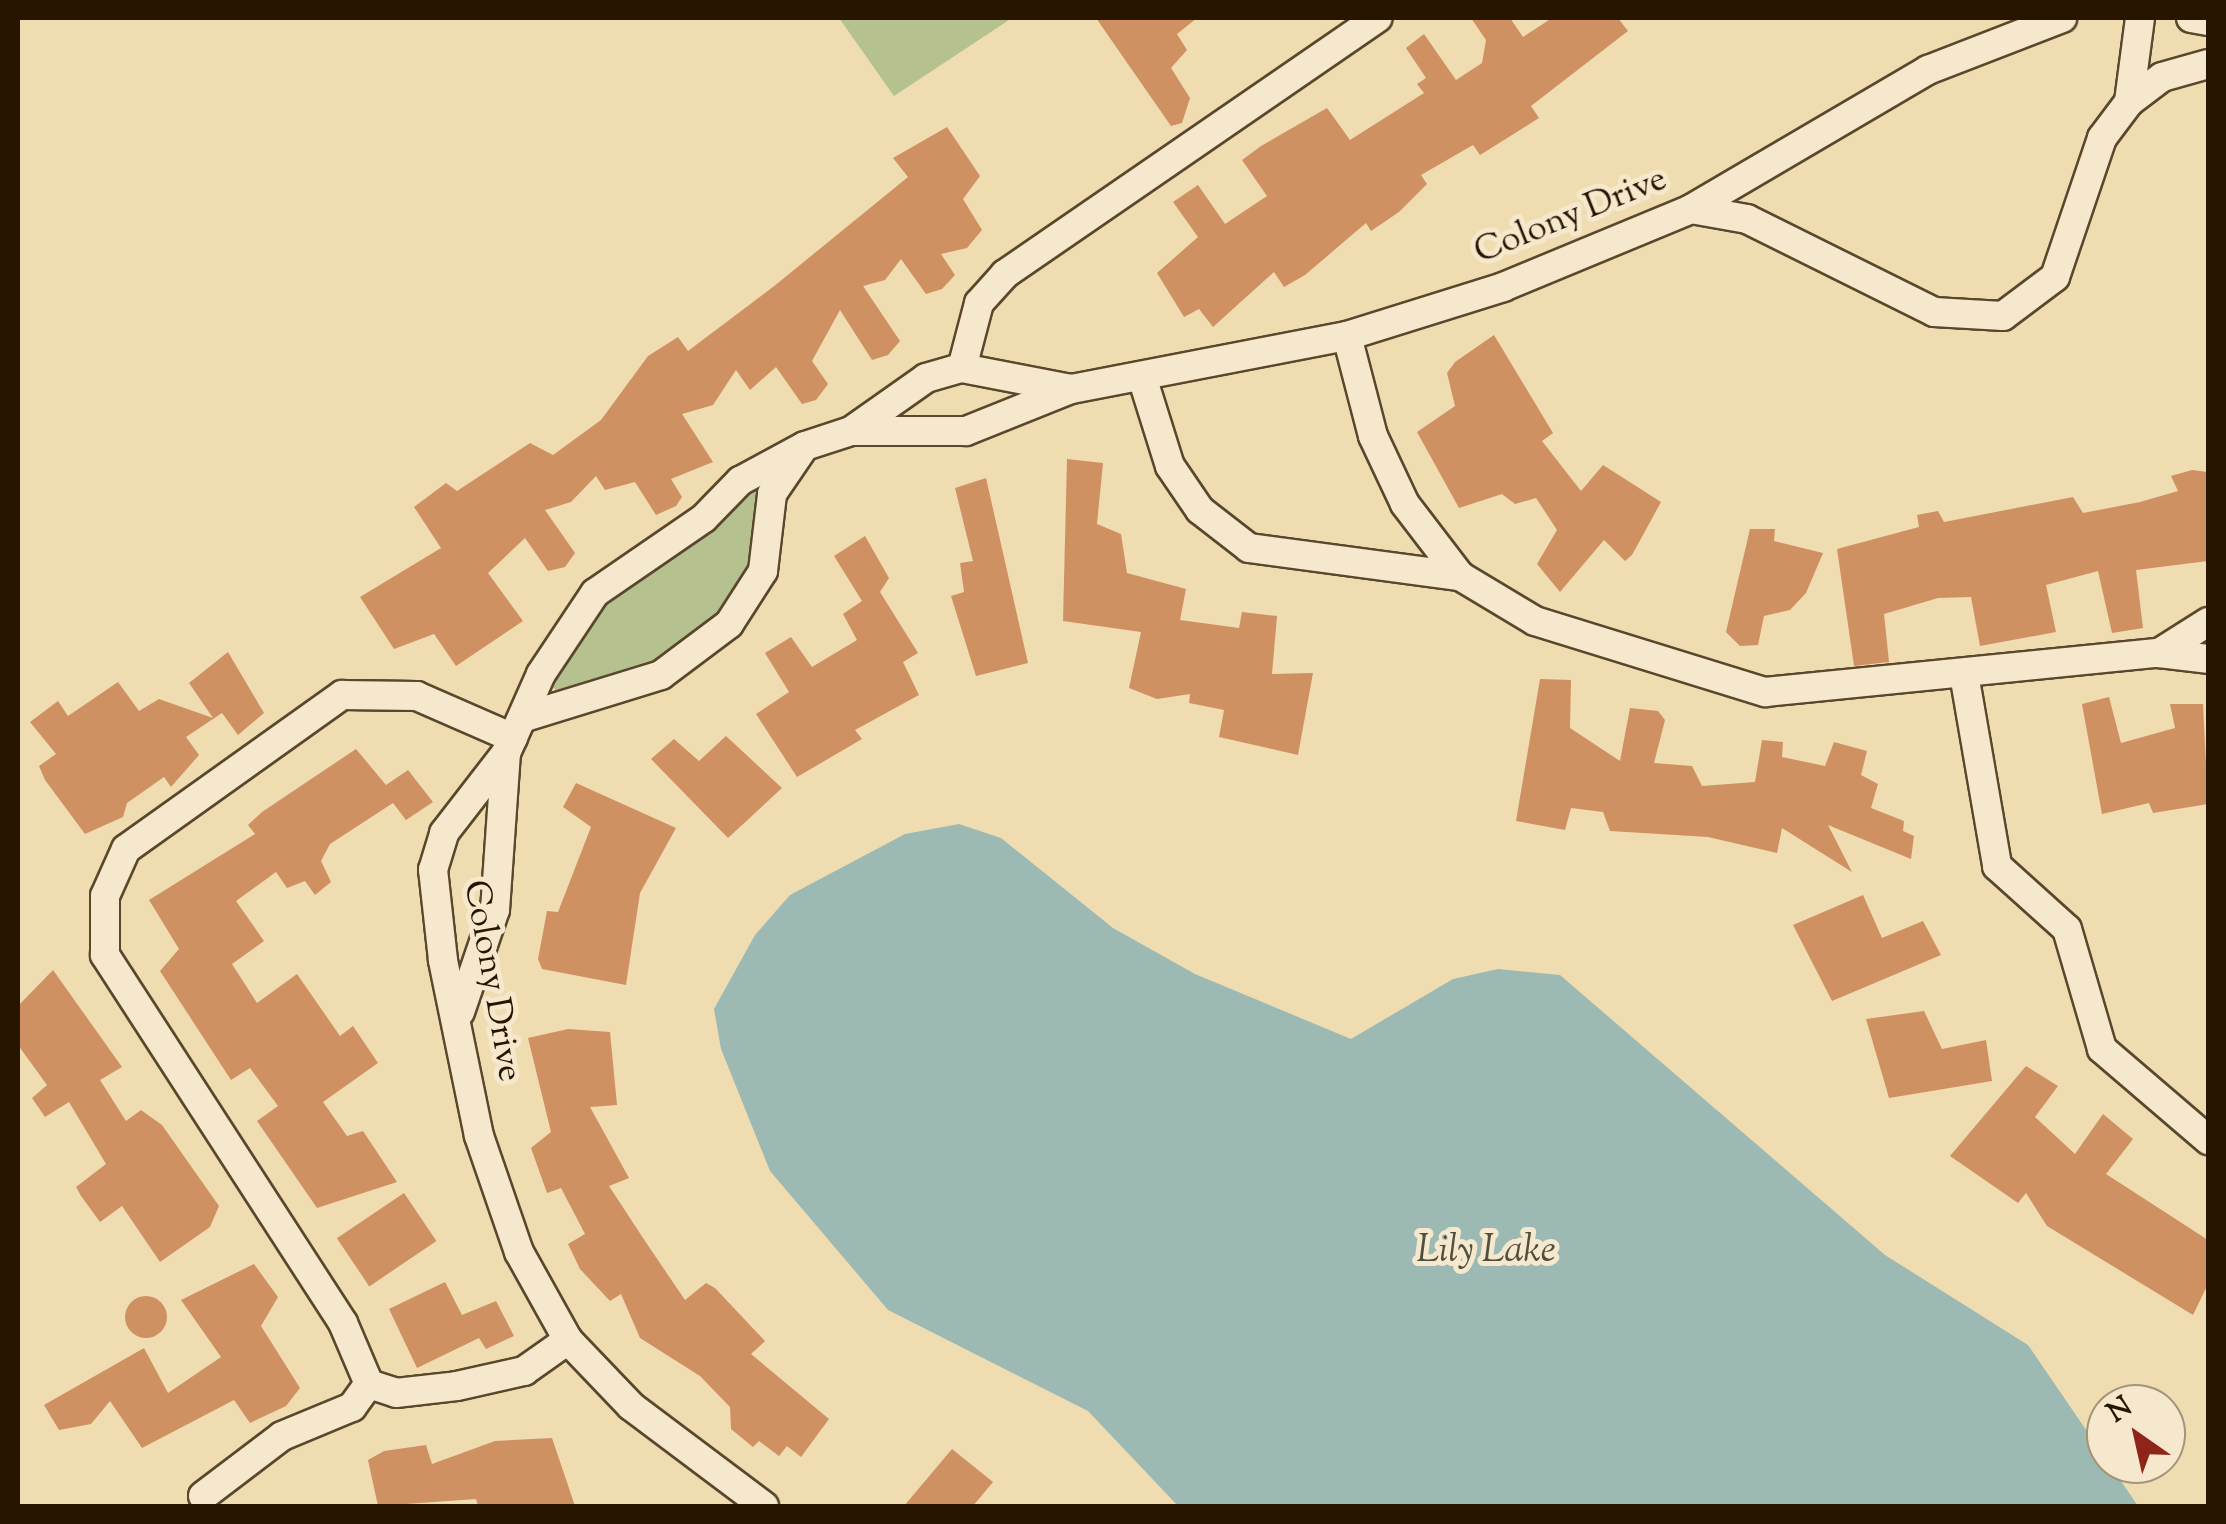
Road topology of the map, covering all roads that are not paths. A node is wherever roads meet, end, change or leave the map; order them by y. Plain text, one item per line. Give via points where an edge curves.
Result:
1 (1378, 18) edge
2 (2062, 18) edge
3 (2140, 18) edge
4 (2190, 18) edge
5 (2208, 22) edge
6 (2208, 64) edge
7 (2129, 102) junction
8 (1691, 209) junction
9 (1347, 336) junction
10 (962, 368) junction
11 (1143, 380) junction
12 (1071, 389) junction
13 (852, 431) junction
14 (805, 446) junction
15 (1460, 576) junction
16 (2208, 622) edge
17 (2158, 653) junction
18 (2208, 659) edge
19 (1964, 674) junction
20 (516, 736) junction
21 (460, 1014) junction
22 (2208, 1140) edge
23 (568, 1340) junction
24 (369, 1384) junction
25 (203, 1496) dead end
26 (764, 1506) edge

1 - 10 street via 1006,274 979,303
2 - 8 street, Colony Drive via 1928,70
3 - 7 street
4 - 5 street
6 - 7 street via 2162,77
7 - 8 street via 2102,138 2055,277 2003,316 1934,312 1747,219
8 - 9 street, Colony Drive via 1503,287
9 - 11 street, Colony Drive
9 - 15 street via 1373,436 1405,504
10 - 12 street, Colony Drive
10 - 13 street, Colony Drive via 926,378
11 - 12 street, Colony Drive
11 - 15 street via 1170,466 1200,510 1249,548
12 - 13 street, Colony Drive via 966,431
13 - 14 street, Colony Drive
14 - 20 street, Colony Drive via 740,481 704,518 595,593 541,674
14 - 20 street via 772,494 763,570 730,624 661,675
15 - 19 street via 1535,621 1765,692
16 - 17 street
17 - 18 street
17 - 19 street
19 - 22 street via 1997,866 2067,929 2102,1049
20 - 21 street via 495,910
20 - 21 street, Colony Drive via 444,833 433,870
20 - 24 street via 418,696 342,695 152,826 126,849 99,895 105,955 132,1008 342,1323
21 - 23 street, Colony Drive via 480,1136 519,1252
23 - 24 street via 524,1371 457,1386 396,1393
23 - 26 street, Colony Drive via 631,1406
24 - 25 street via 352,1406 282,1436

